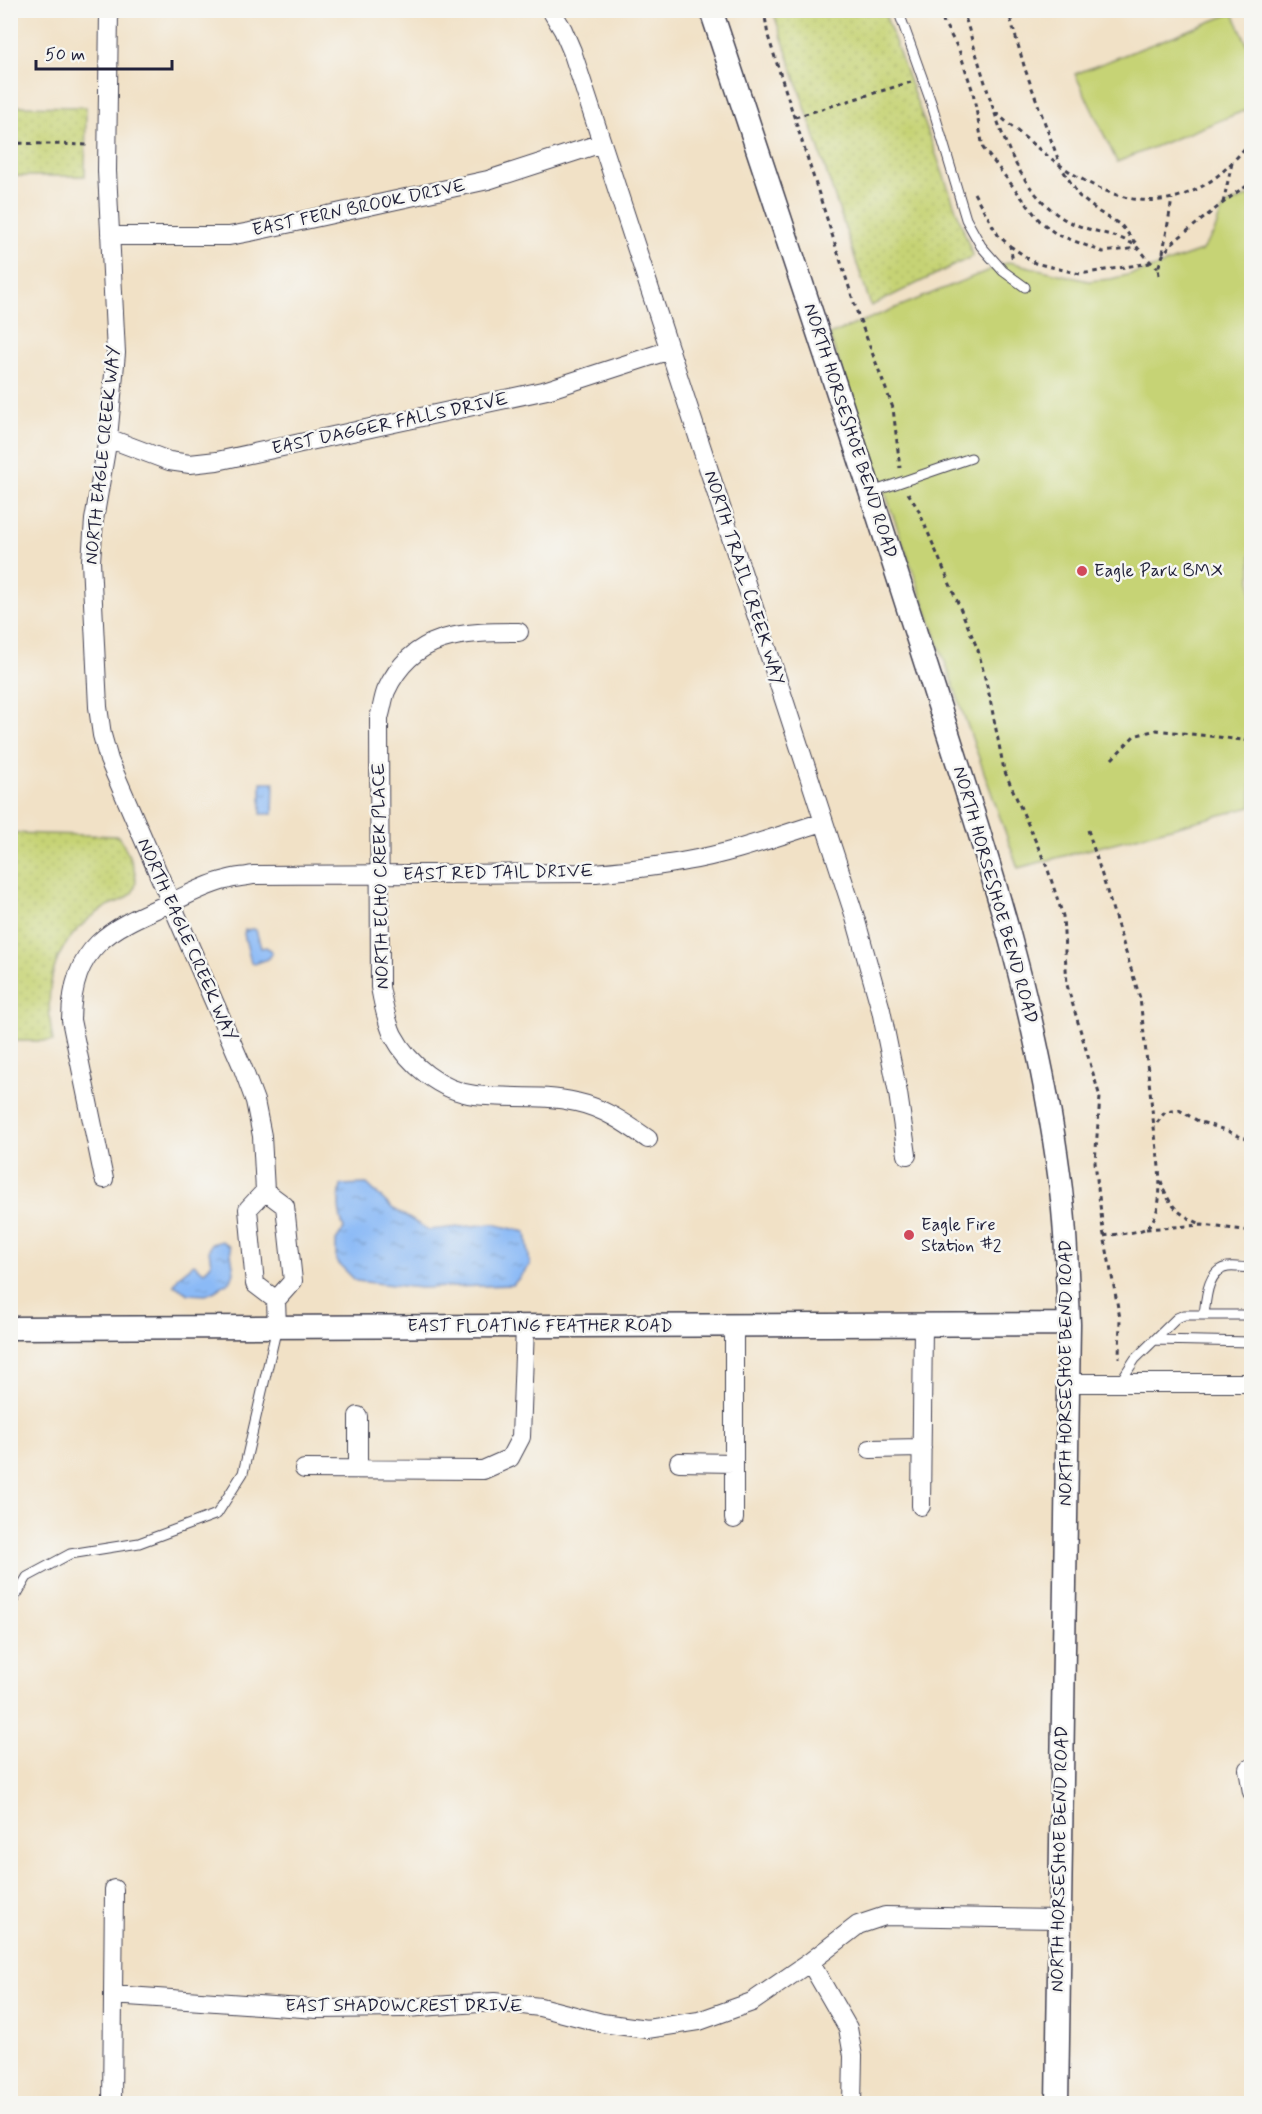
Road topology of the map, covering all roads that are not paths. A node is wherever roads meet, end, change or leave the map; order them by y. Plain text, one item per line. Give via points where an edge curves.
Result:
1 (109, 10) edge
2 (551, 10) edge
3 (711, 10) edge
4 (898, 10) edge
5 (602, 143) junction
6 (110, 236) junction
7 (1025, 287) dead end
8 (670, 350) junction
9 (108, 438) junction
10 (971, 458) dead end
11 (872, 492) junction
12 (519, 632) dead end
13 (824, 822) junction
14 (380, 875) junction
15 (171, 903) junction
16 (648, 1139) dead end
17 (907, 1155) dead end
18 (104, 1179) dead end
19 (265, 1191) junction
20 (1251, 1268) edge
21 (276, 1300) junction
22 (1204, 1315) junction
23 (1251, 1315) edge
24 (1069, 1324) junction
25 (923, 1325) junction
26 (525, 1326) junction
27 (734, 1326) junction
28 (277, 1327) junction
29 (10, 1328) edge
30 (1155, 1340) junction
31 (1251, 1342) edge
32 (1068, 1383) junction
33 (1251, 1383) edge
34 (1119, 1384) junction
35 (358, 1416) dead end
36 (922, 1448) junction
37 (870, 1449) dead end
38 (679, 1462) dead end
39 (734, 1463) junction
40 (304, 1468) dead end
41 (358, 1469) junction
42 (921, 1506) dead end
43 (734, 1520) dead end
44 (10, 1606) edge
45 (1248, 1769) dead end
46 (1251, 1792) edge
47 (114, 1889) dead end
48 (1059, 1919) junction
49 (810, 1962) junction
50 (113, 1995) junction
51 (112, 2103) edge
52 (852, 2103) edge
53 (1057, 2103) edge

1 - 6 street, NORTH EAGLE CREEK WAY
2 - 5 street, NORTH TRAIL CREEK WAY via 572,51
3 - 11 street, NORTH HORSESHOE BEND ROAD
4 - 7 lane via 966,219 981,246 1003,271
5 - 6 street, EAST FERN BROOK DRIVE via 488,180 229,236
5 - 8 street, NORTH TRAIL CREEK WAY
6 - 9 street, NORTH EAGLE CREEK WAY via 116,353
8 - 9 street, EAST DAGGER FALLS DRIVE via 548,390 217,461 169,461
8 - 13 street, NORTH TRAIL CREEK WAY
9 - 15 street, NORTH EAGLE CREEK WAY via 90,561 98,707 109,760
10 - 11 lane
11 - 24 street, NORTH HORSESHOE BEND ROAD via 994,878 1024,990 1059,1172
12 - 14 street, NORTH ECHO CREEK PLACE via 474,632 446,637 407,661 386,692 380,718
13 - 14 street, EAST RED TAIL DRIVE via 734,850 642,869
13 - 17 street, NORTH TRAIL CREEK WAY via 881,1010
14 - 15 street, EAST RED TAIL DRIVE via 253,875 224,880
14 - 16 street, NORTH ECHO CREEK PLACE via 380,987 393,1035 409,1059 448,1088 473,1095 577,1102 617,1117
15 - 18 street, EAST RED TAIL DRIVE via 106,935 78,972 71,996 71,1020
15 - 19 street, NORTH EAGLE CREEK WAY via 255,1101 262,1136
19 - 21 street via 285,1206 293,1281
19 - 21 street via 248,1209 255,1284
20 - 22 lane via 1226,1267 1216,1273 1209,1286
21 - 28 street
22 - 23 lane
22 - 30 lane via 1177,1318
24 - 25 street, EAST FLOATING FEATHER ROAD
24 - 32 street, NORTH HORSESHOE BEND ROAD
25 - 27 street, EAST FLOATING FEATHER ROAD
25 - 36 street
26 - 27 street, EAST FLOATING FEATHER ROAD
26 - 28 street, EAST FLOATING FEATHER ROAD
26 - 41 street via 521,1437 510,1458 483,1470
27 - 39 street
28 - 29 street, EAST FLOATING FEATHER ROAD
28 - 44 lane via 243,1473 217,1514 139,1544 70,1554 27,1577
30 - 31 lane
30 - 34 lane via 1135,1359
32 - 34 street
32 - 48 street, NORTH HORSESHOE BEND ROAD
33 - 34 street
35 - 41 street
36 - 37 street
36 - 42 street
38 - 39 street
39 - 43 street
40 - 41 street
45 - 46 street
47 - 50 street
48 - 49 street, EAST SHADOWCREST DRIVE via 885,1916 858,1925
48 - 53 street, NORTH HORSESHOE BEND ROAD
49 - 50 street, EAST SHADOWCREST DRIVE via 752,2002 699,2020 647,2029 495,2002 317,2009
49 - 52 street via 848,2028 853,2056
50 - 51 street

